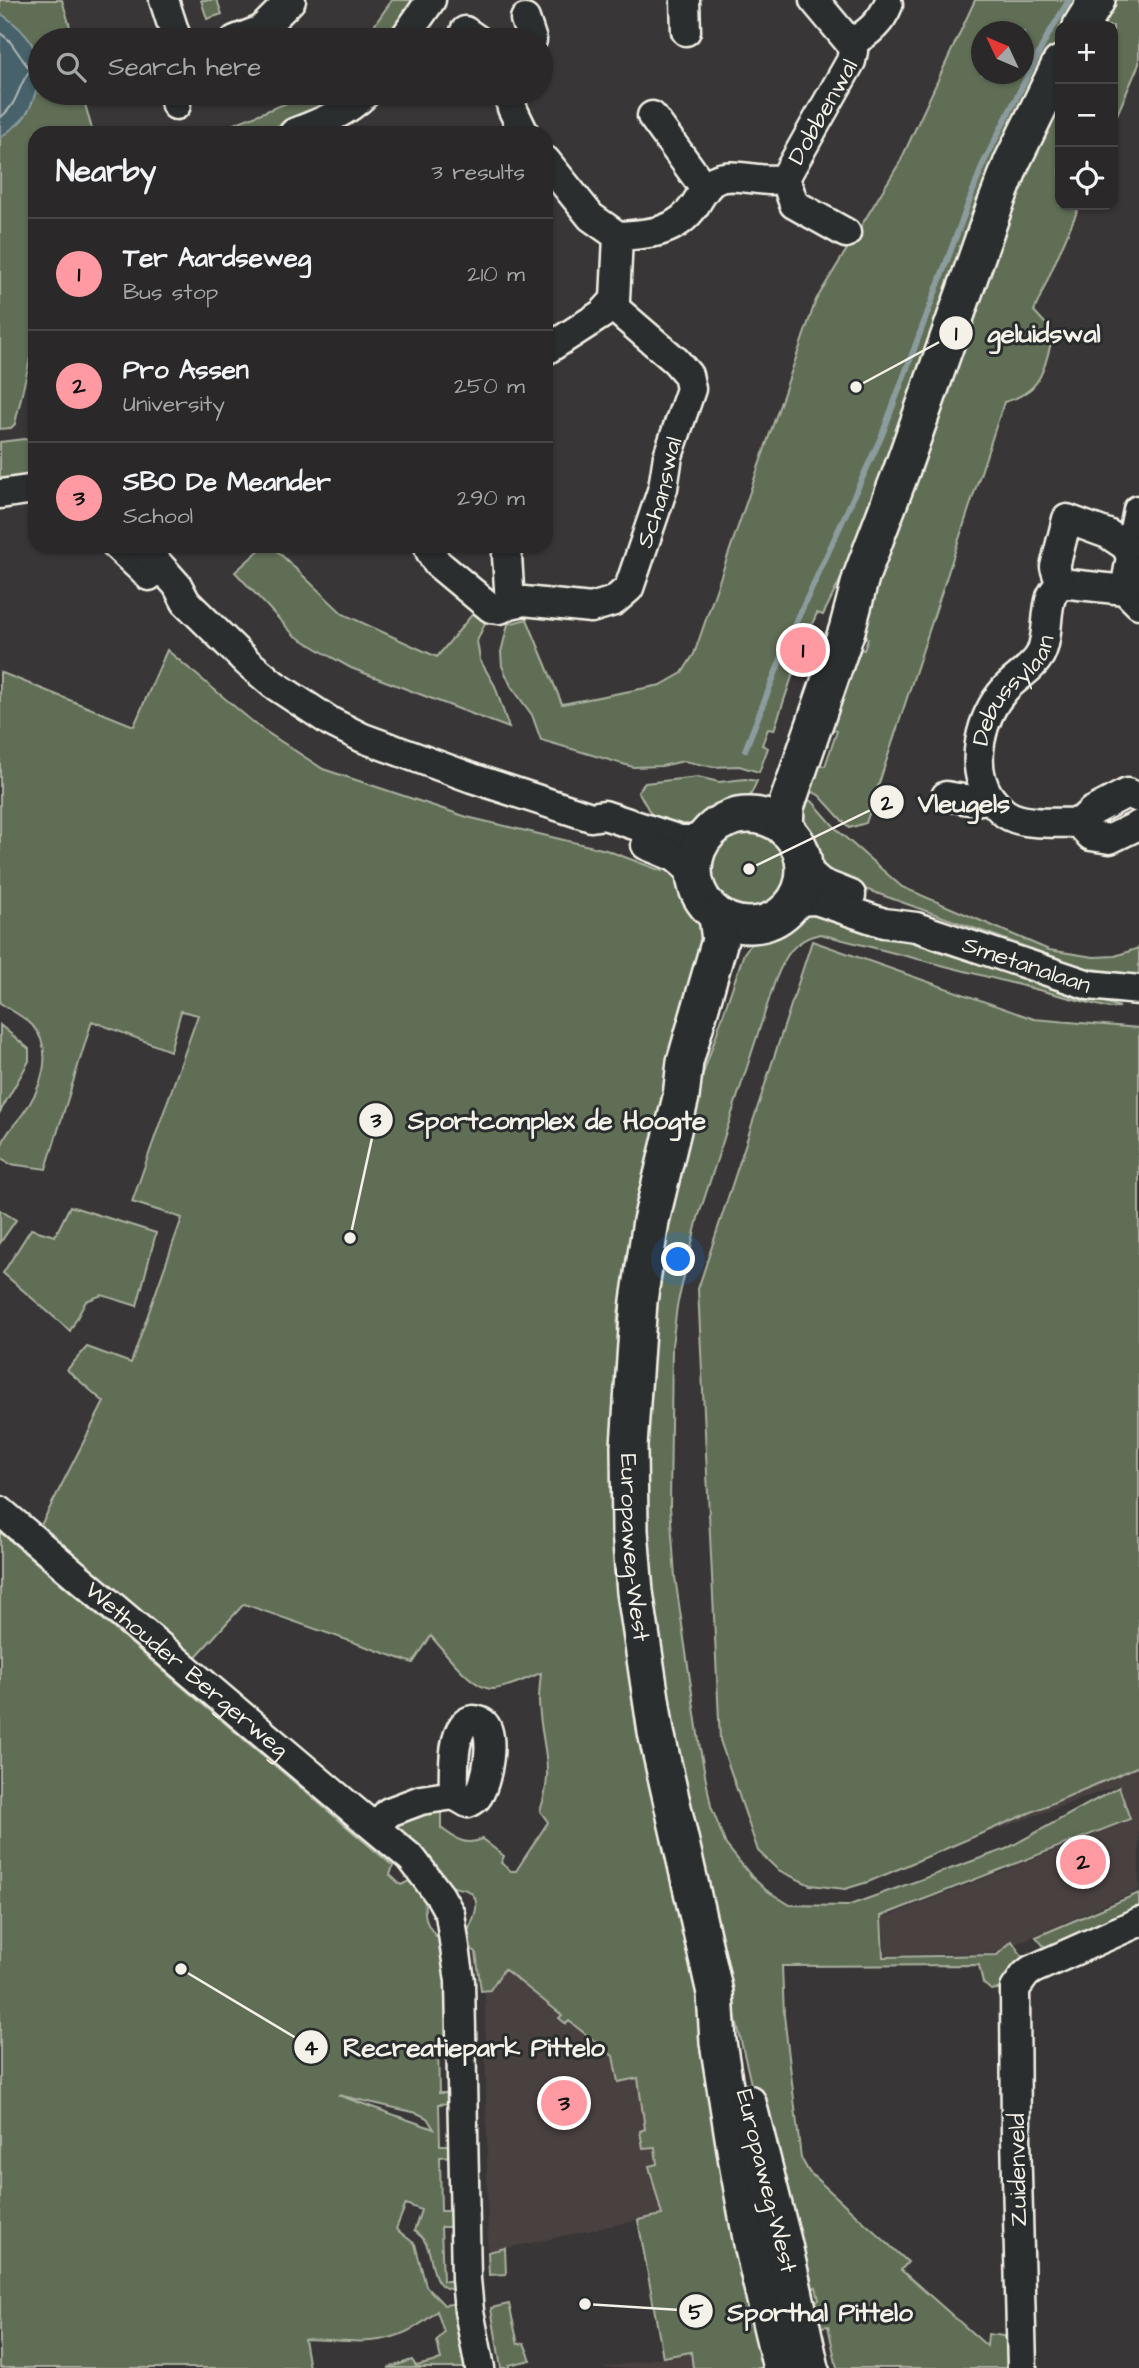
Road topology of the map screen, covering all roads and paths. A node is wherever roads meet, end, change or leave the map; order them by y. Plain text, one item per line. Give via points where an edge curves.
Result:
1 (164, 0) edge
2 (291, 0) edge
3 (431, 0) edge
4 (685, 0) edge
5 (814, 0) edge
6 (1097, 0) edge
7 (888, 5) dead end
8 (1084, 21) edge
9 (173, 28) edge
10 (263, 28) edge
11 (411, 28) edge
12 (686, 31) dead end
13 (850, 43) junction
14 (1055, 74) edge
15 (352, 105) edge
16 (511, 105) edge
17 (652, 116) dead end
18 (327, 126) edge
19 (521, 126) edge
20 (553, 170) edge
21 (785, 178) junction
22 (705, 189) junction
23 (846, 233) dead end
24 (618, 236) junction
25 (611, 305) junction
26 (553, 346) edge
27 (28, 490) edge
28 (0, 494) edge
29 (1138, 510) edge
30 (1126, 546) junction
31 (124, 553) edge
32 (148, 553) edge
33 (431, 553) edge
34 (508, 553) edge
35 (861, 577) junction
36 (1060, 583) junction
37 (1132, 597) edge
38 (182, 598) junction
39 (510, 604) junction
40 (946, 796) dead end
41 (990, 798) junction
42 (1139, 798) edge
43 (751, 815) junction
44 (591, 817) junction
45 (1079, 823) junction
46 (1139, 825) edge
47 (785, 829) junction
48 (706, 836) junction
49 (804, 868) junction
50 (694, 873) junction
51 (794, 901) junction
52 (717, 916) junction
53 (752, 925) junction
54 (916, 927) junction
55 (1139, 990) edge
56 (681, 1097) junction
57 (0, 1511) edge
58 (454, 1796) dead end
59 (375, 1827) junction
60 (1139, 1922) edge
61 (716, 1996) junction
62 (480, 2368) edge
63 (781, 2368) edge
64 (811, 2368) edge
65 (1022, 2368) edge

1 - 9 street
2 - 10 street
3 - 11 street
4 - 12 street
5 - 13 street, Dobbenwal
6 - 8 main road
7 - 13 street, Dobbenwal via 882,19
13 - 21 street, Dobbenwal via 850,61
14 - 35 main road via 994,208
15 - 18 street
16 - 19 street
17 - 22 street
20 - 24 street via 592,217
21 - 22 street, Dobbenwal via 733,177 716,180
21 - 23 street, Dobbenwal via 794,204
22 - 24 street via 679,225
24 - 25 street via 616,292
25 - 26 street
25 - 39 street, Schanswal via 688,375 691,389 668,456 663,488 629,588 614,601 591,608 524,601
27 - 28 street
29 - 30 street
30 - 36 street, Debussylaan via 1067,519 1055,567
30 - 37 street via 1131,557
31 - 38 street via 167,594
32 - 38 street via 177,585
33 - 39 street, Schanswal via 484,603 500,609
34 - 39 street
35 - 43 main road via 836,620 766,798
35 - 47 main road via 786,807
36 - 37 street
36 - 41 street, Debussylaan via 1052,597 1040,655 988,711 978,761
38 - 44 street via 273,684 331,722 387,747
40 - 41 street via 975,801
41 - 45 street via 1017,818
42 - 45 street via 1127,793
43 - 47 main road
43 - 48 main road via 730,818
44 - 48 street via 604,816 680,840
44 - 50 street via 600,827 675,857
45 - 46 street via 1091,836 1110,839
47 - 49 main road via 797,844
48 - 50 main road via 696,853
49 - 51 main road
49 - 54 street, Smetanalaan via 821,883
50 - 52 main road via 700,897
51 - 53 main road via 776,917
51 - 54 street, Smetanalaan via 816,900 884,923
52 - 53 main road
52 - 56 main road, Europaweg-West via 720,940 685,1062
53 - 56 main road, Europaweg-West via 736,949 697,1065
54 - 55 street, Smetanalaan via 1089,985
56 - 61 main road, Europaweg-West via 654,1208 639,1301 629,1446 630,1531 656,1732
57 - 59 street, Wethouder Bergerweg
58 - 59 street via 408,1804 389,1812
59 - 62 street, Wethouder Bergerweg via 423,1872 450,1914 460,1981 466,2279
60 - 65 street, Zuidenveld via 1025,1975 1015,1989
61 - 63 main road, Europaweg-West via 718,2042 739,2174
61 - 64 main road, Europaweg-West via 732,2039

